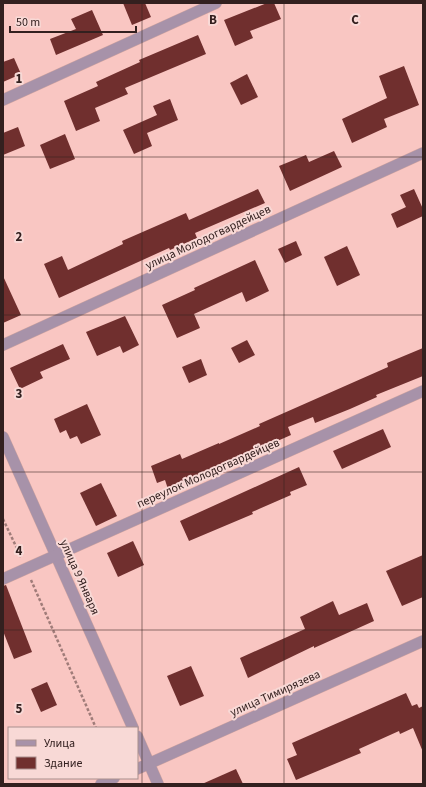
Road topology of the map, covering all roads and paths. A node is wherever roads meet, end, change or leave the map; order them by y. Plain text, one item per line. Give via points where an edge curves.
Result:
1 (216, 3) edge
2 (3, 100) edge
3 (423, 153) edge
4 (3, 345) edge
5 (423, 391) edge
6 (3, 437) edge
7 (3, 519) edge
8 (56, 556) junction
9 (26, 569) junction
10 (3, 579) edge
11 (423, 641) edge
12 (96, 727) edge
13 (134, 727) edge
14 (138, 738) edge
15 (149, 764) junction
16 (138, 768) edge
17 (112, 779) edge
18 (101, 784) edge
19 (158, 784) edge

1 - 2 street
3 - 4 street, улица Молодогвардейцев
5 - 8 street, переулок Молодогвардейцев
6 - 8 street, улица 9 Января
7 - 9 path
8 - 9 street, переулок Молодогвардейцев
8 - 13 street, улица 9 Января
9 - 10 street, переулок Молодогвардейцев
9 - 12 path
11 - 15 street, улица Тимирязева
14 - 15 street
15 - 16 street, улица Тимирязева
15 - 19 street
17 - 18 street

